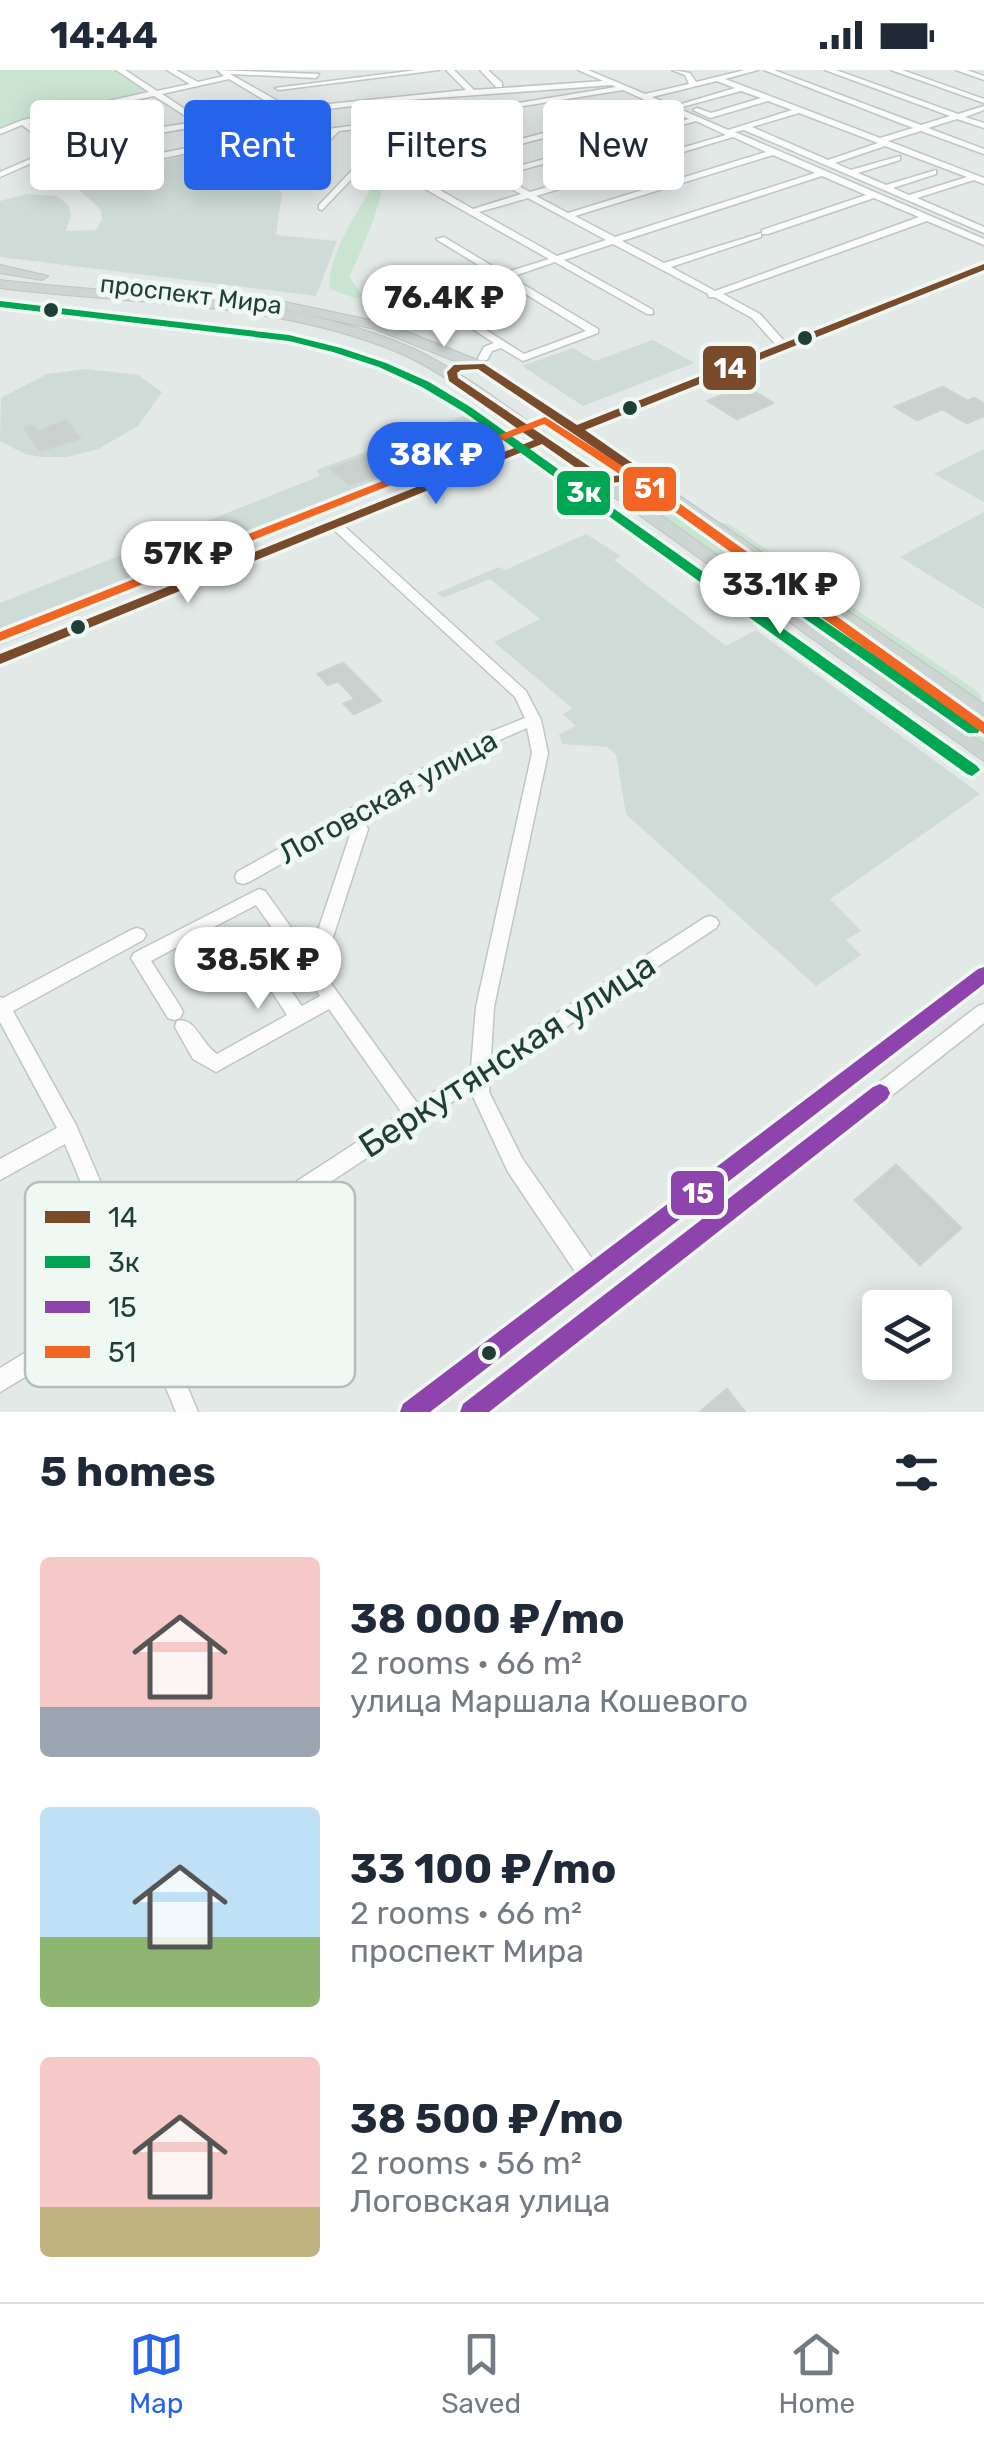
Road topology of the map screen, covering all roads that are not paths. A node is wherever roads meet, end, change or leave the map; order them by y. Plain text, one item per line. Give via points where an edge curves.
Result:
1 (120, 70) edge
2 (171, 70) edge
3 (220, 70) edge
4 (435, 70) edge
5 (450, 70) edge
6 (484, 70) edge
7 (582, 70) edge
8 (676, 70) edge
9 (752, 70) edge
10 (768, 70) edge
11 (829, 70) edge
12 (895, 70) edge
13 (960, 70) edge
14 (230, 77) junction
15 (362, 78) junction
16 (984, 78) edge
17 (720, 80) junction
18 (196, 84) junction
19 (613, 84) junction
20 (499, 85) dead end
21 (694, 86) junction
22 (279, 88) dead end
23 (624, 88) junction
24 (743, 88) junction
25 (472, 92) junction
26 (156, 93) junction
27 (769, 98) junction
28 (658, 99) junction
29 (125, 100) edge
30 (270, 100) edge
31 (663, 100) edge
32 (684, 103) edge
33 (684, 105) edge
34 (984, 105) edge
35 (523, 106) edge
36 (331, 107) edge
37 (800, 110) junction
38 (184, 112) edge
39 (954, 115) junction
40 (696, 119) junction
41 (30, 121) edge
42 (23, 122) junction
43 (984, 126) edge
44 (30, 127) edge
45 (745, 127) junction
46 (915, 127) junction
47 (351, 129) edge
48 (335, 131) junction
49 (0, 132) edge
50 (731, 134) junction
51 (331, 135) edge
52 (523, 139) edge
53 (883, 142) junction
54 (774, 152) junction
55 (984, 152) edge
56 (164, 153) edge
57 (0, 154) edge
58 (897, 158) dead end
59 (30, 161) edge
60 (14, 166) junction
61 (523, 167) edge
62 (826, 168) junction
63 (933, 172) dead end
64 (850, 173) junction
65 (0, 175) edge
66 (351, 176) edge
67 (981, 178) edge
68 (884, 188) junction
69 (434, 190) edge
70 (518, 190) edge
71 (527, 195) junction
72 (874, 195) junction
73 (908, 198) junction
74 (322, 206) dead end
75 (472, 212) junction
76 (566, 216) junction
77 (926, 218) junction
78 (984, 230) edge
79 (441, 239) dead end
80 (613, 241) junction
81 (984, 242) edge
82 (558, 260) junction
83 (661, 268) junction
84 (984, 268) edge
85 (0, 269) edge
86 (24, 274) junction
87 (504, 276) junction
88 (5, 285) edge
89 (712, 295) junction
90 (497, 311) dead end
91 (650, 312) dead end
92 (502, 344) junction
93 (784, 347) junction
94 (482, 362) junction
95 (454, 379) junction
96 (577, 430) junction
97 (542, 440) junction
98 (634, 469) junction
99 (603, 481) junction
100 (336, 526) junction
101 (875, 637) junction
102 (842, 653) junction
103 (0, 657) edge
104 (984, 713) edge
105 (534, 720) junction
106 (984, 754) edge
107 (360, 829) dead end
108 (244, 877) dead end
109 (710, 923) dead end
110 (197, 928) junction
111 (136, 935) dead end
112 (214, 954) dead end
113 (314, 969) junction
114 (984, 974) edge
115 (281, 992) dead end
116 (333, 998) junction
117 (1, 1006) edge
118 (984, 1012) edge
119 (299, 1017) junction
120 (480, 1072) junction
121 (414, 1115) junction
122 (69, 1132) junction
123 (0, 1170) edge
124 (90, 1182) edge
125 (312, 1182) edge
126 (590, 1275) junction
127 (25, 1365) edge
128 (0, 1380) edge
129 (176, 1387) edge
130 (187, 1412) edge
131 (411, 1412) edge
132 (471, 1412) edge

1 - 26 street
2 - 18 street
3 - 14 street
3 - 15 street
4 - 15 street
5 - 25 street
6 - 20 street
7 - 19 street
8 - 21 street
9 - 17 street
10 - 46 street
11 - 39 street
12 - 34 street
13 - 16 street
14 - 18 street
14 - 30 street
15 - 22 street
17 - 21 street
17 - 24 street
18 - 26 street
19 - 23 street
19 - 25 street
21 - 28 street
23 - 28 street
23 - 35 street
24 - 27 street
24 - 32 street
25 - 36 street
26 - 29 street
26 - 38 street
27 - 33 street via 710,116
27 - 37 street
28 - 31 street
28 - 40 street
28 - 52 street
34 - 39 street
37 - 45 street
37 - 53 street
39 - 43 street
39 - 46 street
40 - 50 street
40 - 61 street
41 - 42 street
42 - 44 street
42 - 49 street
45 - 50 street
45 - 62 street
46 - 53 street
46 - 55 street
47 - 48 street
48 - 51 street
48 - 56 street
50 - 54 street
50 - 71 street
53 - 62 street
53 - 67 street
54 - 62 street
54 - 76 street
57 - 60 street
58 - 64 street
59 - 60 street
60 - 65 street
62 - 64 street
62 - 72 street
62 - 80 street
63 - 68 street
64 - 68 street
66 - 74 street
67 - 73 street
68 - 73 street
69 - 75 street
70 - 71 street
71 - 75 street
71 - 76 street
72 - 77 street
72 - 83 street
73 - 78 street
75 - 82 street
76 - 80 street
77 - 81 street
77 - 89 street
79 - 87 street
80 - 82 street
80 - 83 street
82 - 87 street
82 - 91 street
83 - 89 street
84 - 93 street
85 - 86 main road, проспект Мира
86 - 88 main road
86 - 94 main road, проспект Мира via 361,317
87 - 92 street via 594,332 522,358
88 - 95 main road, проспект Мира via 344,330 393,345
89 - 93 street via 762,321
90 - 92 street via 467,322
92 - 94 street via 488,349
93 - 96 street
94 - 95 main road via 458,367
94 - 96 main road, проспект Мира
95 - 97 main road, проспект Мира
96 - 98 main road, проспект Мира
97 - 99 main road, проспект Мира
97 - 100 street
97 - 103 street
98 - 99 main road via 627,478
98 - 101 main road, проспект Мира
99 - 102 main road, проспект Мира
100 - 103 street
100 - 105 street via 521,694
101 - 102 main road
101 - 104 main road, проспект Мира
102 - 106 main road, проспект Мира
105 - 108 street, Логовская улица via 490,738
105 - 120 street via 540,753 485,1007
107 - 113 street, Логовская улица
109 - 120 street, Беркутянская улица
110 - 112 street
110 - 113 street via 259,896
110 - 119 street via 140,958 200,1054 216,1064
111 - 117 street
113 - 116 street
114 - 126 street
115 - 119 street
116 - 119 street
116 - 121 street
117 - 122 street
118 - 132 street
120 - 121 street, Беркутянская улица
120 - 126 street via 479,1094 516,1165
121 - 125 street, Беркутянская улица
122 - 123 street
122 - 124 street
126 - 131 street
127 - 128 street, Беркутянская улица
129 - 130 street

